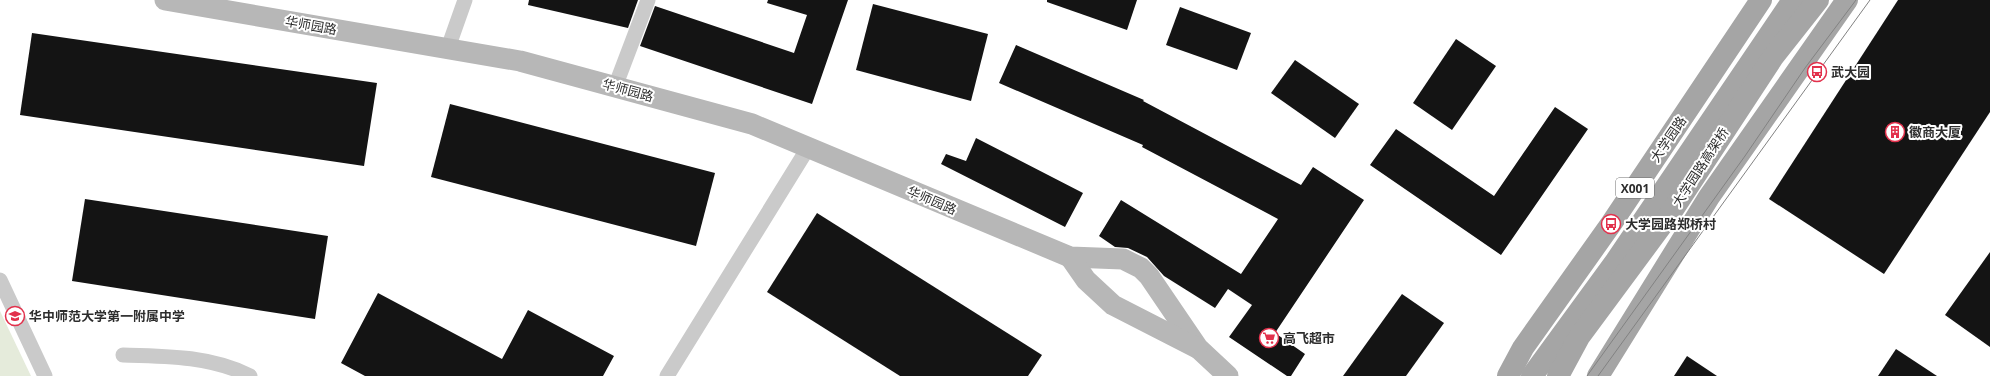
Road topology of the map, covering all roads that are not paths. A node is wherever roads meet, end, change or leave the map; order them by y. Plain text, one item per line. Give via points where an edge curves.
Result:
1 (164, 0) edge
2 (465, 0) edge
3 (648, 0) edge
4 (1761, 0) edge
5 (1793, 0) edge
6 (1818, 0) edge
7 (1847, 0) edge
8 (448, 48) junction
9 (616, 87) junction
10 (808, 148) junction
11 (1070, 257) junction
12 (0, 280) edge
13 (1582, 319) junction
14 (1198, 348) junction
15 (123, 354) dead end
16 (45, 376) edge
17 (250, 376) edge
18 (667, 376) edge
19 (1228, 376) edge
20 (1508, 376) edge
21 (1532, 376) edge
22 (1558, 376) edge
23 (1598, 376) edge

1 - 8 main road, 华师园路
2 - 8 street
3 - 9 street
4 - 20 main road, 大学园路 / X001 via 1611,224 1523,348
5 - 13 main road, 大学园路 / X001 via 1616,261
6 - 13 main road, 大学园路高架桥 via 1773,58 1670,214
7 - 23 main road via 1709,197
8 - 9 main road, 华师园路 via 520,61
9 - 10 main road, 华师园路 via 752,124
10 - 11 main road, 华师园路
10 - 18 street
11 - 14 main road via 1086,280 1113,305
11 - 14 main road via 1123,259 1141,268
12 - 16 street
13 - 21 main road
13 - 22 main road, 大学园路高架桥 via 1579,337
14 - 19 main road
15 - 17 street via 181,356 239,370

